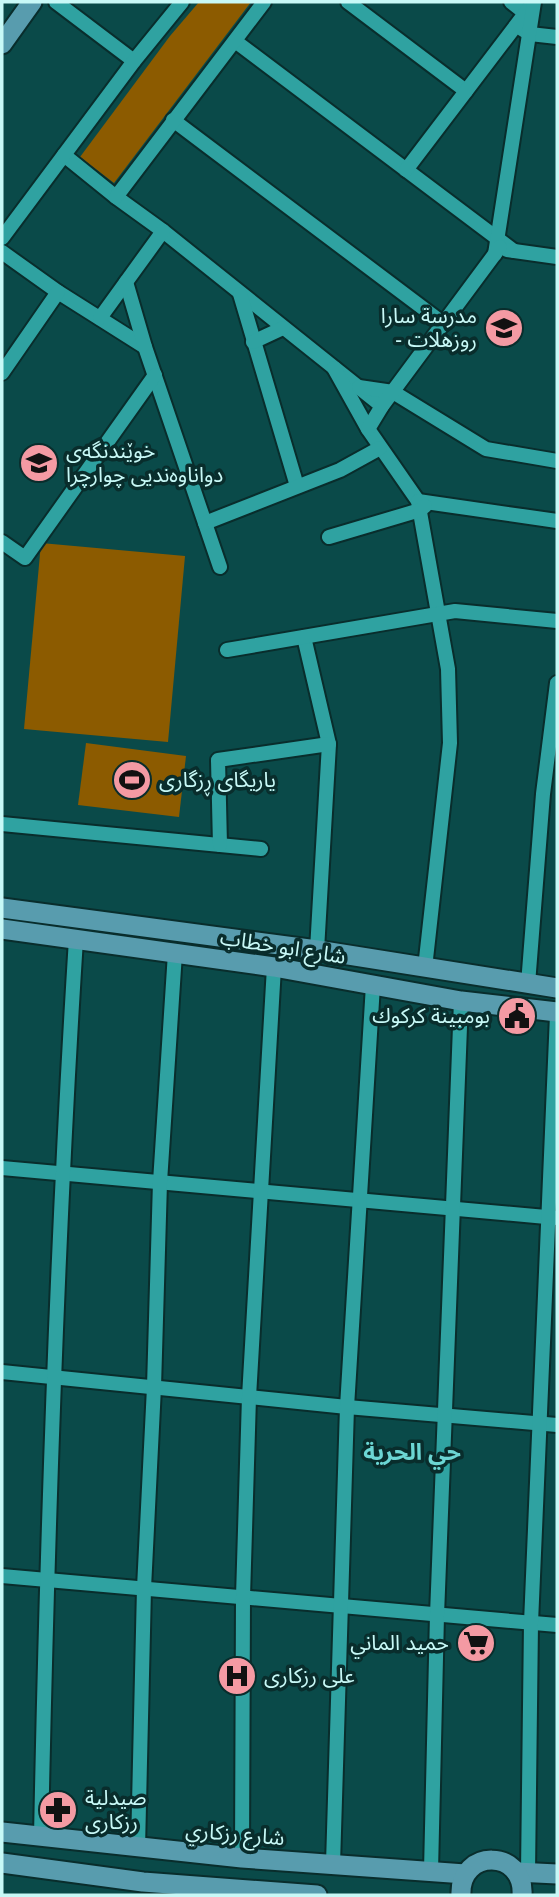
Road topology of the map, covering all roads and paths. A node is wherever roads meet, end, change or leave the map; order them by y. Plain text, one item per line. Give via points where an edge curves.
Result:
1 (32, 2) edge
2 (56, 2) edge
3 (181, 2) edge
4 (264, 2) edge
5 (348, 2) edge
6 (511, 2) edge
7 (531, 5) edge
8 (516, 25) junction
9 (530, 34) junction
10 (557, 37) edge
11 (235, 41) junction
12 (2, 44) edge
13 (134, 61) junction
14 (466, 91) junction
15 (173, 120) junction
16 (64, 155) junction
17 (406, 170) junction
18 (116, 197) junction
19 (163, 231) junction
20 (2, 238) edge
21 (501, 247) junction
22 (2, 252) edge
23 (557, 257) edge
24 (126, 282) junction
25 (58, 292) junction
26 (240, 294) junction
27 (100, 318) junction
28 (444, 324) junction
29 (283, 328) junction
30 (253, 342) junction
31 (145, 346) junction
32 (334, 368) junction
33 (2, 373) edge
34 (155, 375) junction
35 (359, 387) junction
36 (393, 392) junction
37 (382, 406) junction
38 (368, 429) junction
39 (380, 448) junction
40 (557, 461) edge
41 (297, 486) junction
42 (422, 505) junction
43 (557, 521) edge
44 (205, 523) junction
45 (330, 537) dead end
46 (2, 542) edge
47 (220, 567) dead end
48 (439, 613) junction
49 (557, 621) edge
50 (304, 636) junction
51 (227, 650) dead end
52 (557, 683) edge
53 (556, 707) edge
54 (329, 744) junction
55 (550, 795) edge
56 (2, 824) edge
57 (220, 845) junction
58 (261, 849) dead end
59 (11, 920) edge
60 (76, 939) junction
61 (317, 950) junction
62 (175, 953) junction
63 (274, 967) junction
64 (425, 968) junction
65 (528, 984) junction
66 (373, 985) junction
67 (557, 988) edge
68 (461, 1001) junction
69 (557, 1014) edge
70 (2, 1168) edge
71 (61, 1173) junction
72 (160, 1182) junction
73 (261, 1191) junction
74 (361, 1200) junction
75 (453, 1208) junction
76 (553, 1217) edge
77 (2, 1372) edge
78 (55, 1377) junction
79 (154, 1387) junction
80 (249, 1397) junction
81 (347, 1407) junction
82 (445, 1415) junction
83 (540, 1423) junction
84 (557, 1425) edge
85 (2, 1576) edge
86 (46, 1580) junction
87 (144, 1588) junction
88 (243, 1597) junction
89 (342, 1606) junction
90 (437, 1615) junction
91 (531, 1623) junction
92 (557, 1625) edge
93 (2, 1832) edge
94 (41, 1837) junction
95 (138, 1848) junction
96 (242, 1858) junction
97 (2, 1863) edge
98 (333, 1864) junction
99 (431, 1871) junction
100 (522, 1873) junction
101 (465, 1874) junction
102 (557, 1874) edge
103 (143, 1889) edge
104 (260, 1894) edge
105 (317, 1895) edge
106 (461, 1895) edge
107 (522, 1895) edge

1 - 12 main road
2 - 13 street
3 - 13 street
4 - 11 street
5 - 14 street
6 - 7 street
7 - 8 street
7 - 9 street
8 - 9 street
8 - 14 street
9 - 10 street
9 - 21 street
11 - 15 street
11 - 17 street
13 - 16 street
14 - 17 street
15 - 18 street
15 - 28 street
16 - 18 street
16 - 20 street
17 - 21 street
18 - 19 street
19 - 24 street
19 - 26 street
21 - 23 street
21 - 28 street
22 - 25 street
24 - 27 street
24 - 31 street
25 - 27 street
25 - 33 street
26 - 29 street
26 - 30 street
27 - 31 street
28 - 36 street
29 - 30 street
29 - 32 street
30 - 41 street
31 - 34 street
32 - 35 street
32 - 38 street
34 - 44 street
34 - 46 street via 24,558
35 - 36 street
35 - 37 street
36 - 37 street
36 - 40 street via 486,449
37 - 38 street
38 - 39 street
39 - 41 street via 341,470
39 - 42 street
41 - 44 street
42 - 43 street
42 - 45 street
42 - 48 street
44 - 47 street
48 - 49 street
48 - 50 street
48 - 64 street via 448,668 450,743
50 - 51 street
50 - 54 street
52 - 53 street
53 - 55 street
54 - 57 street via 218,761
54 - 61 street
55 - 65 street
56 - 57 street
57 - 58 street
59 - 60 main road, شارع ابو خطاب
59 - 61 main road, شارع ابو خطاب
60 - 62 main road, شارع ابو خطاب
60 - 71 street
61 - 64 main road, شارع ابو خطاب
62 - 63 main road, شارع ابو خطاب
62 - 72 street
63 - 66 main road, شارع ابو خطاب
63 - 73 street
64 - 65 main road, شارع ابو خطاب
65 - 67 main road, شارع ابو خطاب
66 - 68 main road, شارع ابو خطاب
66 - 74 street
68 - 69 main road, شارع ابو خطاب
68 - 75 street
69 - 76 street
70 - 71 street
71 - 72 street
71 - 78 street
72 - 73 street
72 - 79 street
73 - 74 street
73 - 80 street
74 - 75 street
74 - 81 street
75 - 76 street
75 - 82 street
76 - 83 street
77 - 78 street
78 - 79 street
78 - 86 street
79 - 80 street
79 - 87 street
80 - 81 street
80 - 88 street
81 - 82 street
81 - 89 street
82 - 83 street
82 - 90 street
83 - 84 street
83 - 91 street
85 - 86 street
86 - 87 street
86 - 94 street
87 - 88 street
87 - 95 street
88 - 89 street
88 - 96 street
89 - 90 street
89 - 98 street
90 - 91 street
90 - 99 street
91 - 92 street
91 - 100 street
93 - 94 main road, شارع رزكاري
94 - 95 main road, شارع رزكاري
95 - 96 main road, شارع رزكاري
96 - 98 main road, شارع رزكاري
97 - 103 main road
98 - 99 main road, شارع رزكاري
99 - 101 main road, شارع رزكاري
100 - 101 main road via 491,1860
100 - 102 main road
100 - 107 main road
101 - 106 main road
103 - 104 main road
104 - 105 main road

